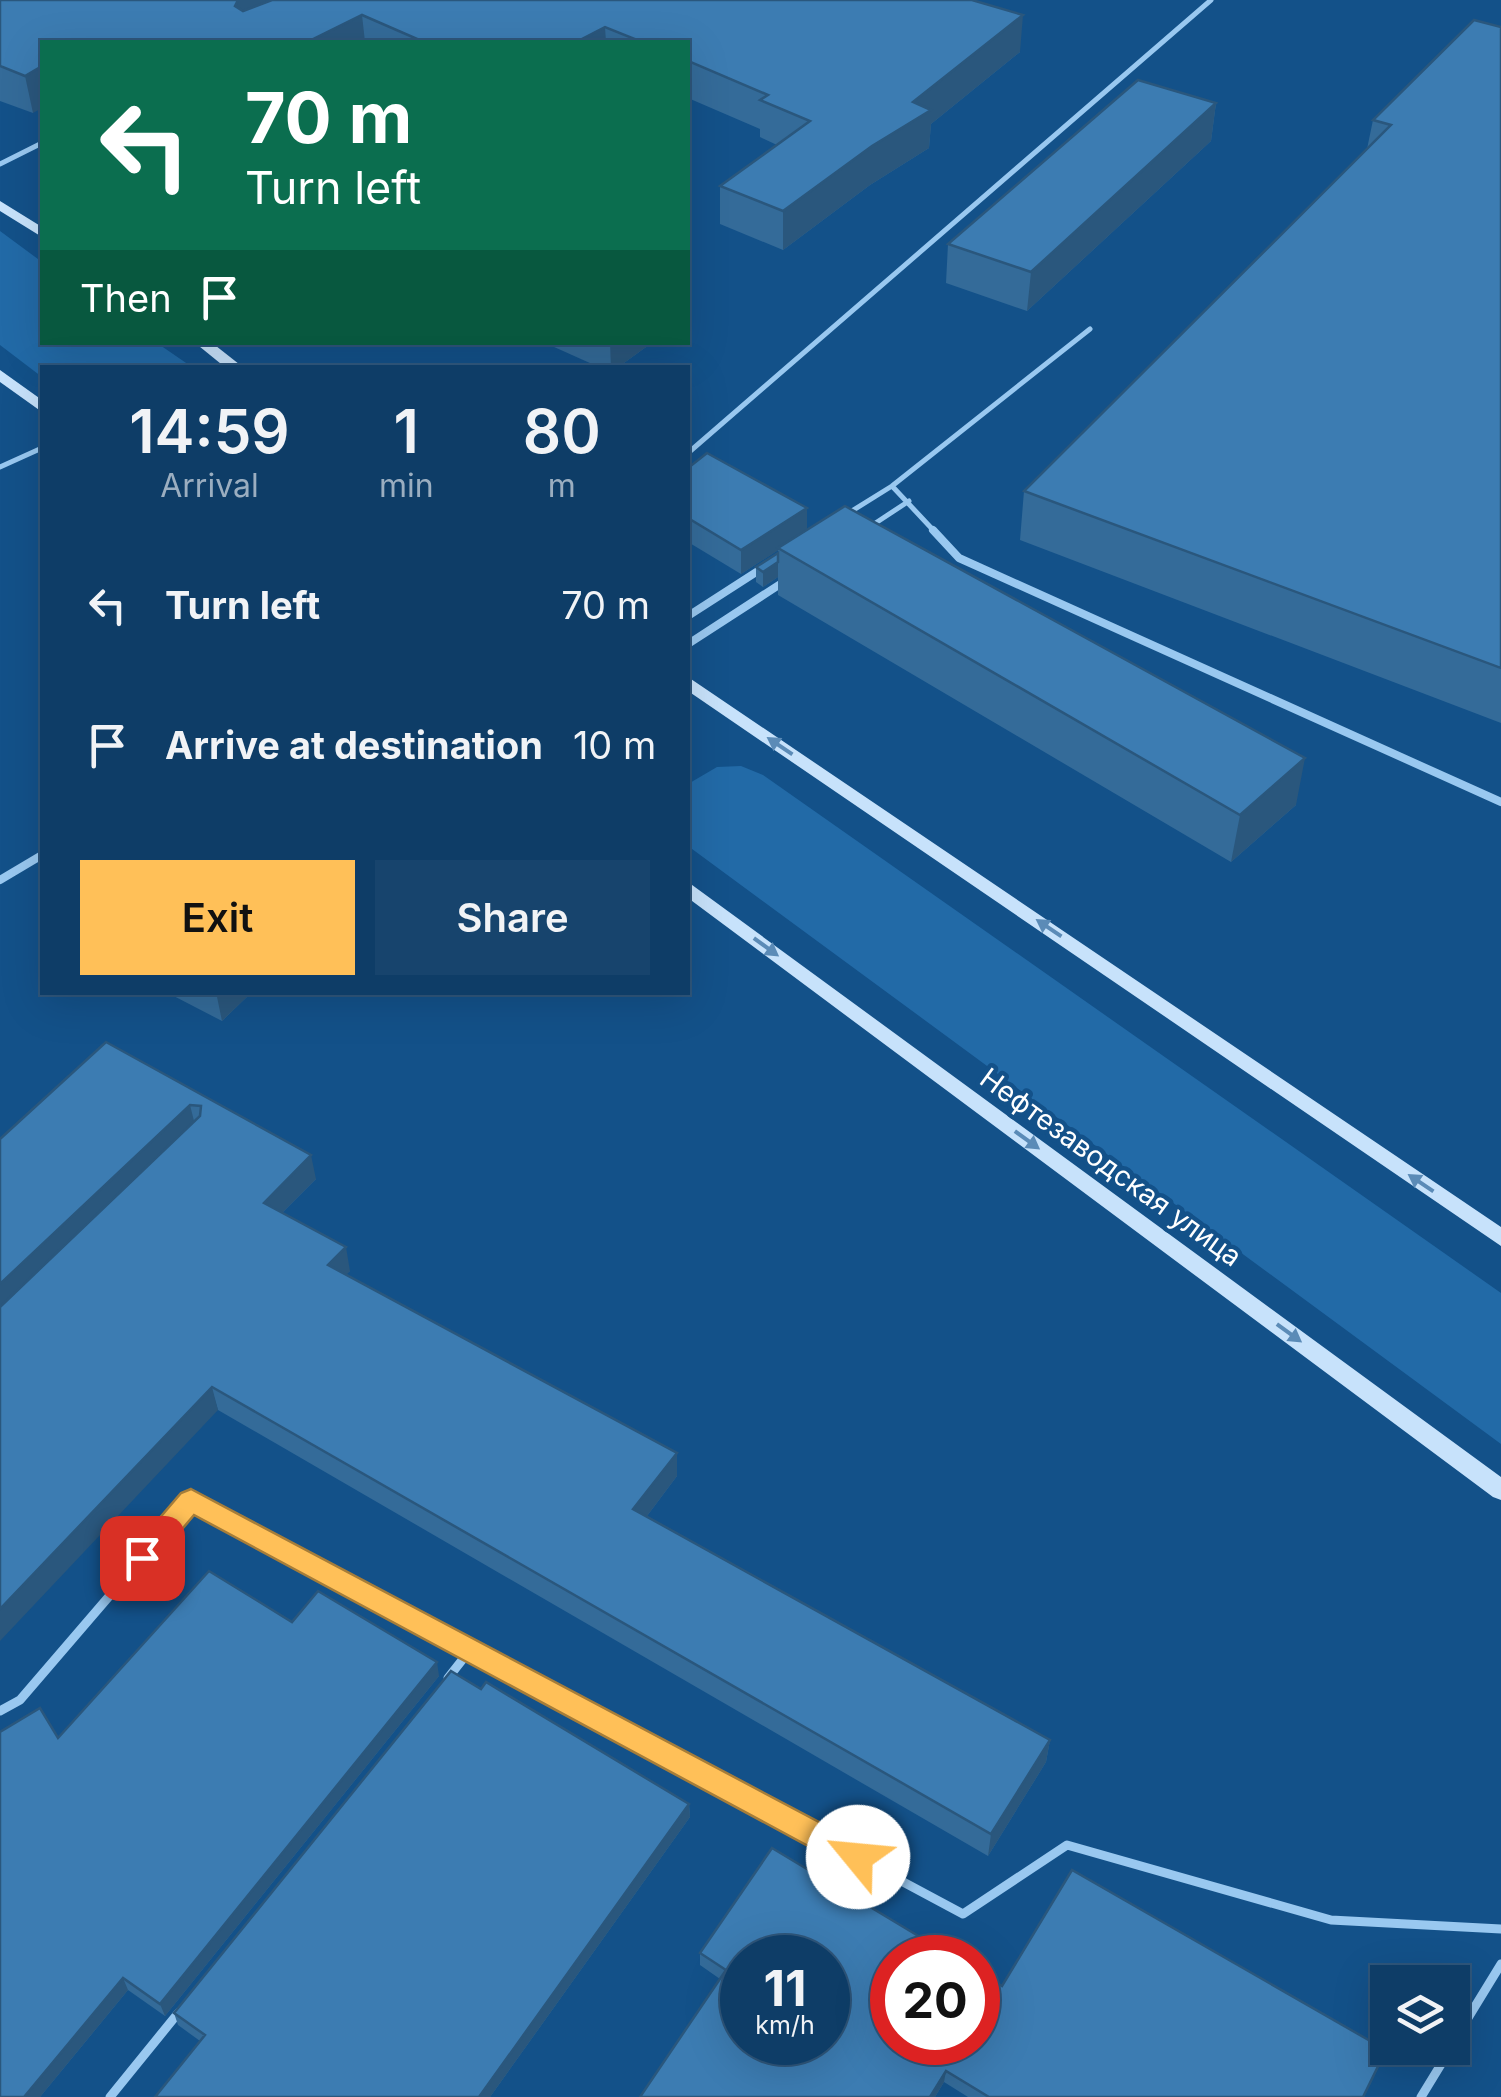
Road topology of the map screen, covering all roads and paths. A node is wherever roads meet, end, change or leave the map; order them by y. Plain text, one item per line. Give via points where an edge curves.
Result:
1 (1211, 0) edge
2 (40, 144) edge
3 (0, 164) edge
4 (0, 205) edge
5 (40, 232) edge
6 (1090, 329) dead end
7 (205, 345) edge
8 (233, 365) edge
9 (0, 375) edge
10 (40, 405) edge
11 (40, 449) edge
12 (690, 452) edge
13 (0, 467) edge
14 (892, 486) junction
15 (910, 501) junction
16 (845, 516) edge
17 (862, 532) edge
18 (766, 566) edge
19 (798, 572) edge
20 (690, 615) edge
21 (690, 643) edge
22 (690, 683) edge
23 (1501, 802) edge
24 (40, 856) edge
25 (0, 880) edge
26 (690, 890) edge
27 (1501, 1238) edge
28 (1501, 1490) edge
29 (470, 1650) junction
30 (445, 1681) edge
31 (0, 1711) edge
32 (1501, 1929) edge
33 (1501, 1964) edge
34 (184, 2004) edge
35 (1470, 2016) edge
36 (1440, 2065) edge
37 (110, 2097) edge
38 (1420, 2097) edge

1 - 12 lane
2 - 3 lane
4 - 5 main road
6 - 14 lane
7 - 8 main road
9 - 10 main road
11 - 13 lane
14 - 15 lane
14 - 16 lane
15 - 17 lane
15 - 23 lane via 959,558
18 - 20 lane
19 - 21 lane
27 -> 22 main road
24 - 25 lane
26 -> 28 main road, Нефтезаводская улица
29 - 30 lane
29 - 31 lane via 191,1500 20,1700
29 - 32 lane via 963,1914 1067,1845 1331,1920
33 - 35 lane
34 - 37 lane
36 - 38 lane

